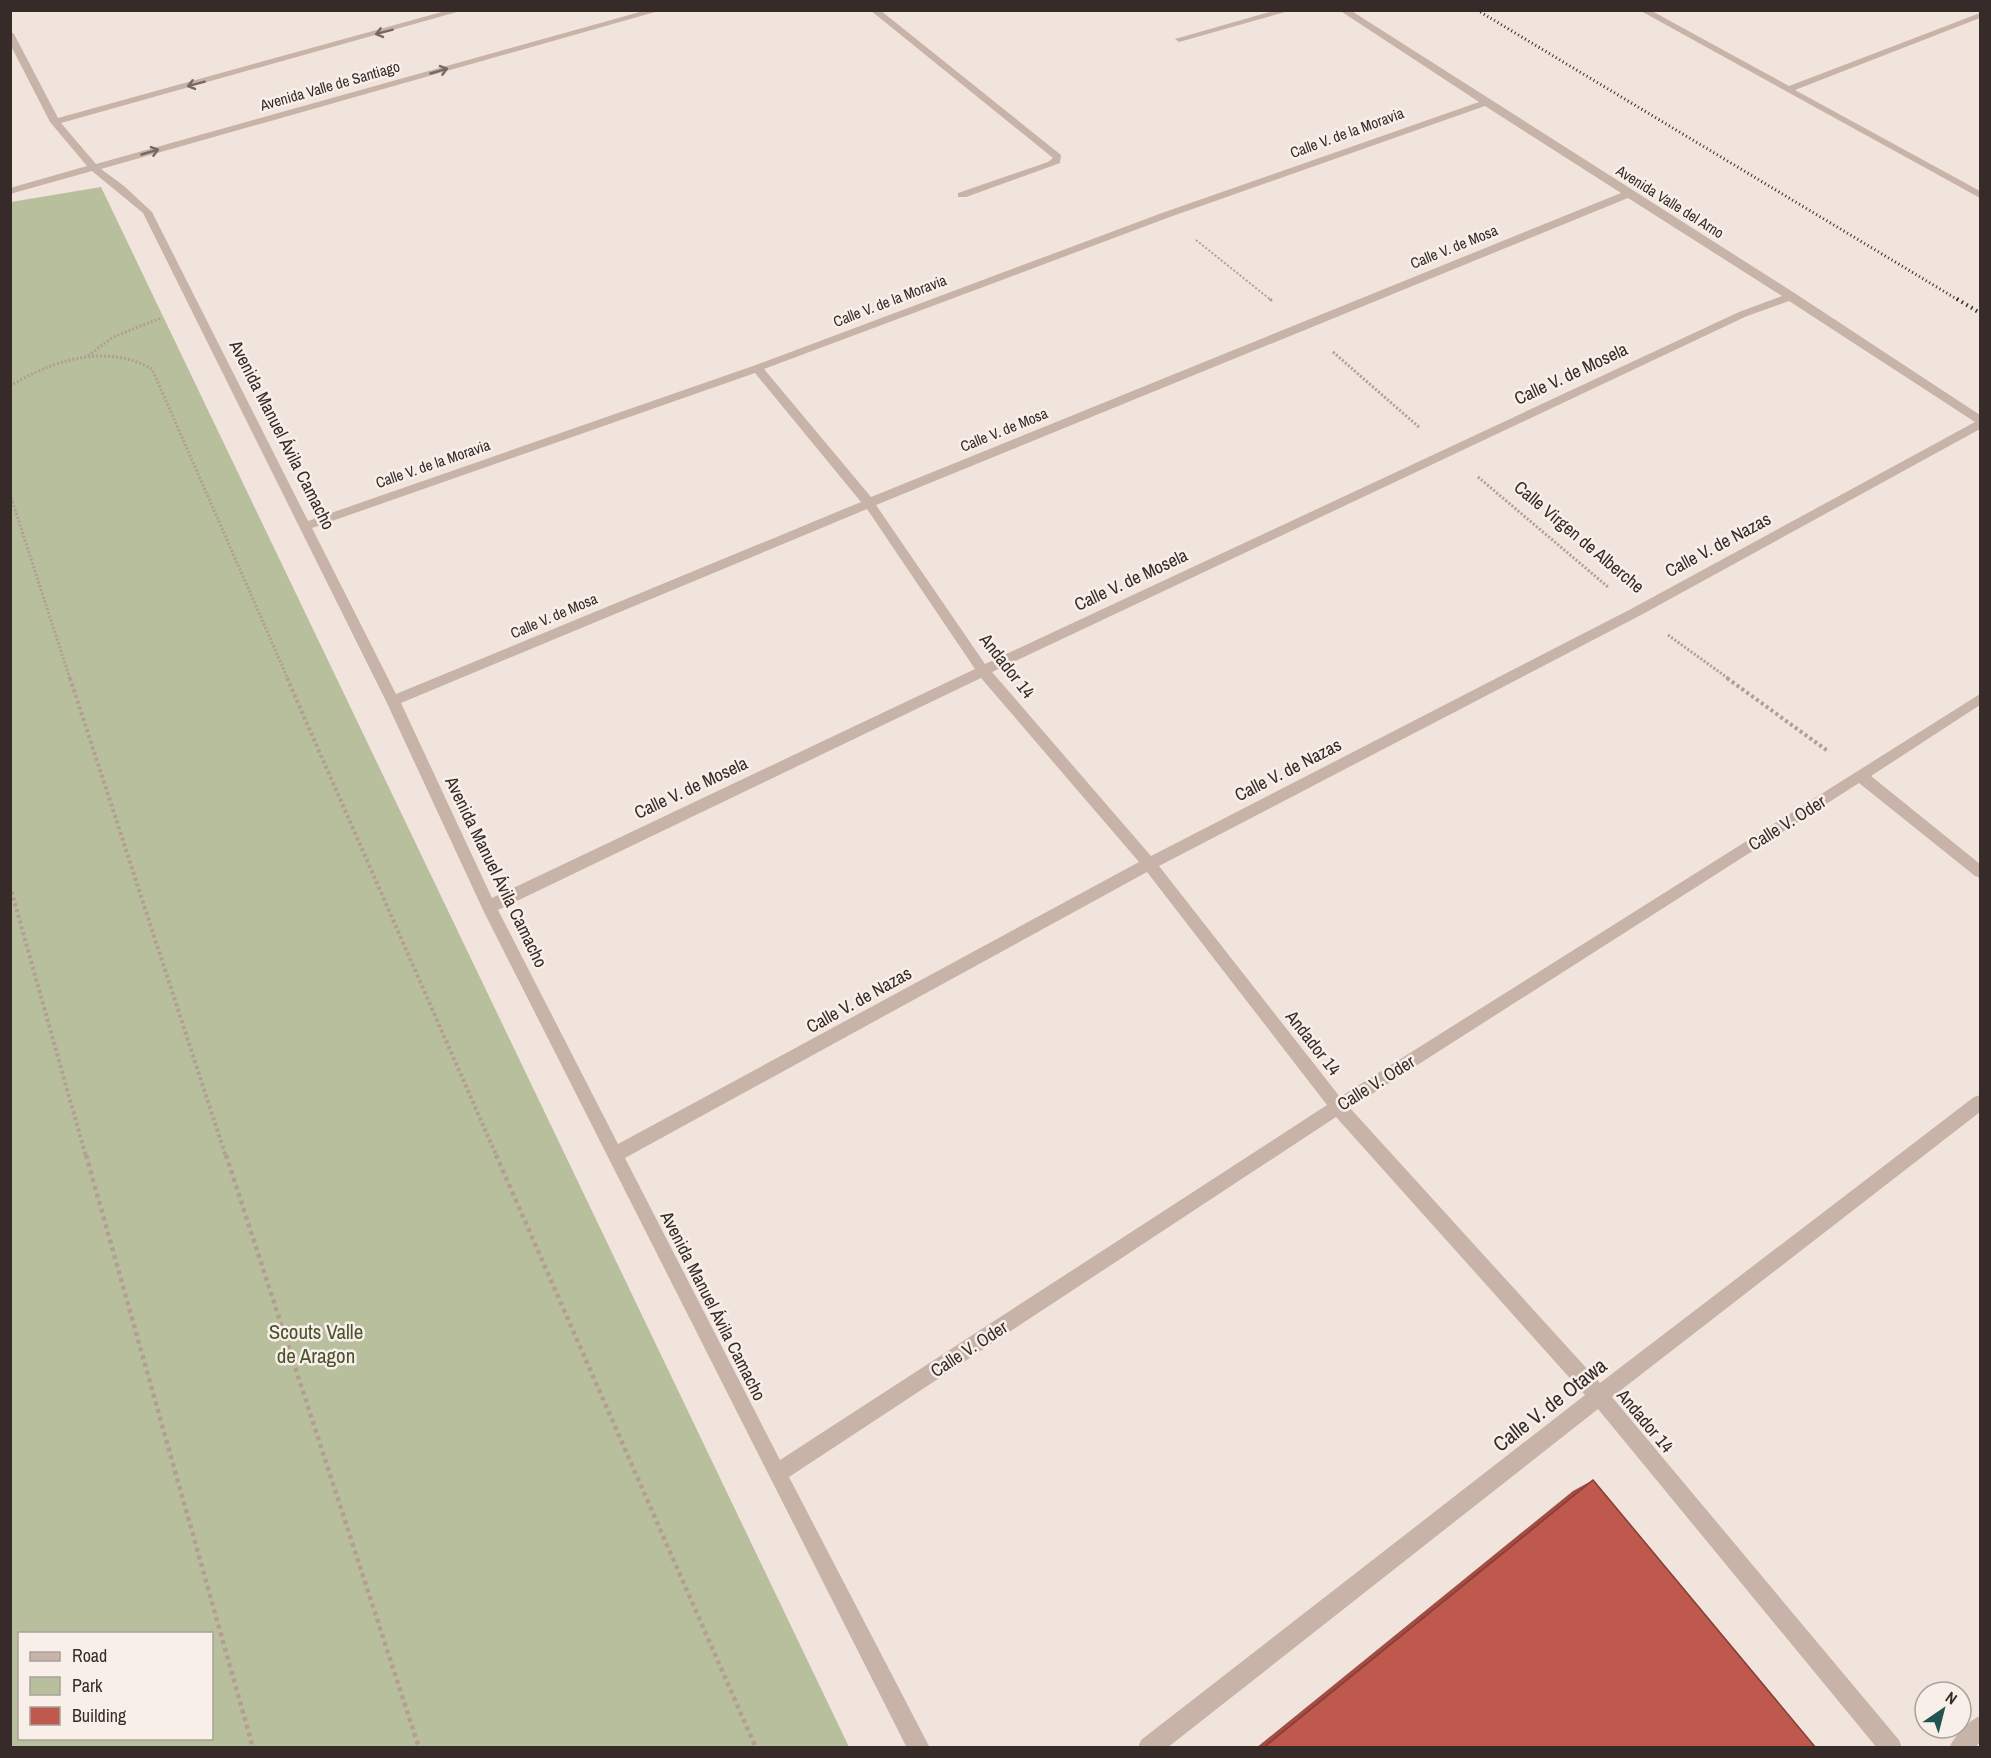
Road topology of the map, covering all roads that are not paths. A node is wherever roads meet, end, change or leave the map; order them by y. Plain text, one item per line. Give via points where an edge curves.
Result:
1 (460, 10) edge
2 (658, 10) edge
3 (874, 10) edge
4 (1288, 10) edge
5 (1343, 10) edge
6 (1643, 10) edge
7 (1980, 15) edge
8 (10, 34) edge
9 (1179, 39) dead end
10 (1788, 90) junction
11 (1485, 103) junction
12 (55, 122) junction
13 (94, 168) junction
14 (10, 191) edge
15 (1628, 194) junction
16 (962, 195) dead end
17 (1980, 195) edge
18 (1792, 296) junction
19 (757, 368) junction
20 (1980, 422) edge
21 (869, 502) junction
22 (306, 526) junction
23 (983, 670) junction
24 (1980, 699) edge
25 (393, 701) junction
26 (1861, 776) junction
27 (1149, 864) junction
28 (1980, 872) edge
29 (489, 907) junction
30 (1980, 1102) edge
31 (1338, 1107) junction
32 (615, 1155) junction
33 (1599, 1396) junction
34 (777, 1474) junction
35 (1980, 1727) edge
36 (919, 1748) edge
37 (1149, 1748) edge
38 (1891, 1748) edge
39 (1960, 1748) edge

1 -> 12 street
13 -> 2 street, Avenida Valle de Santiago
3 - 16 street via 1058,156 1051,165
4 - 9 street
5 - 11 street, Avenida Valle del Arno
6 - 10 street
7 - 10 street
8 - 12 street, Avenida Manuel Ávila Camacho
10 - 17 street
11 - 15 street, Avenida Valle del Arno
11 - 19 street, Calle V. de la Moravia via 1166,215
12 - 13 street, Avenida Manuel Ávila Camacho
13 - 14 street, Avenida Valle de Santiago
13 - 22 street, Avenida Manuel Ávila Camacho via 147,212
15 - 18 street, Avenida Valle del Arno
15 - 21 street, Calle V. de Mosa
18 - 20 street, Avenida Valle del Arno
18 - 23 street, Calle V. de Mosela via 1743,314
19 - 21 street, Andador 14
19 - 22 street, Calle V. de la Moravia
20 - 27 street, Calle V. de Nazas via 1636,612
21 - 23 street, Andador 14
21 - 25 street, Calle V. de Mosa
22 - 25 street, Avenida Manuel Ávila Camacho
23 - 27 street, Andador 14
23 - 29 street, Calle V. de Mosela
24 - 26 street, Calle V. Oder
25 - 29 street, Avenida Manuel Ávila Camacho
26 - 28 street
26 - 31 street, Calle V. Oder
27 - 31 street, Andador 14
27 - 32 street, Calle V. de Nazas
29 - 32 street, Avenida Manuel Ávila Camacho
30 - 33 street, Calle V. de Otawa
31 - 33 street, Andador 14
31 - 34 street, Calle V. Oder
32 - 34 street, Avenida Manuel Ávila Camacho
33 - 37 street, Calle V. de Otawa
33 - 38 street, Andador 14
34 - 36 street, Avenida Manuel Ávila Camacho
35 - 39 street

